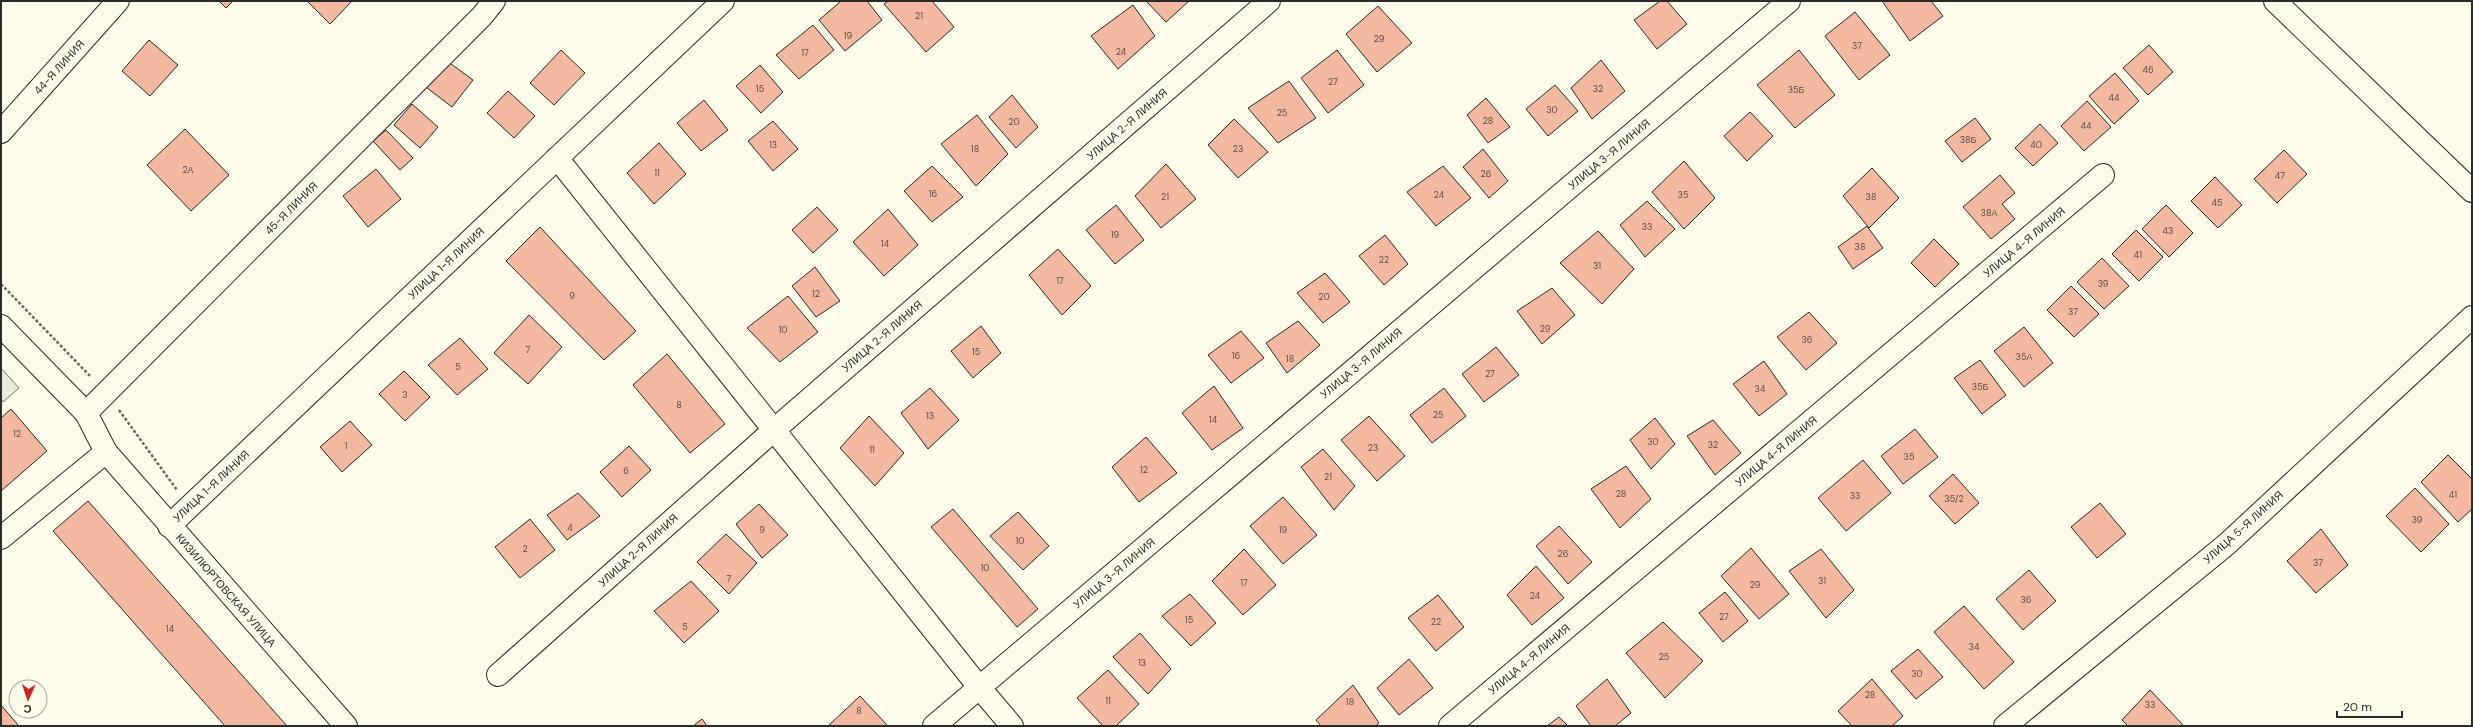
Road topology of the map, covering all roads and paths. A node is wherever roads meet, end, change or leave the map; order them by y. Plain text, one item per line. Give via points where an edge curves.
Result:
1 (118, 1) edge
2 (494, 1) edge
3 (723, 1) edge
4 (1269, 1) edge
5 (1789, 1) edge
6 (2275, 1) edge
7 (1, 132) edge
8 (557, 158) junction
9 (2103, 175) dead end
10 (2472, 190) edge
11 (2472, 317) edge
12 (1, 326) edge
13 (86, 413) junction
14 (774, 430) junction
15 (106, 452) junction
16 (169, 526) junction
17 (1, 538) edge
18 (498, 675) dead end
19 (979, 687) junction
20 (346, 726) edge
21 (934, 726) edge
22 (1012, 726) edge
23 (1450, 726) edge
24 (2005, 726) edge

1 - 7 street, 44-Я ЛИНИЯ
2 - 13 street, 45-Я ЛИНИЯ via 482,16
3 - 8 street, УЛИЦА 1-Я ЛИНИЯ
4 - 14 street, УЛИЦА 2-Я ЛИНИЯ
5 - 19 street, УЛИЦА 3-Я ЛИНИЯ
6 - 10 street
8 - 14 street
8 - 16 street, УЛИЦА 1-Я ЛИНИЯ
9 - 23 street, УЛИЦА 4-Я ЛИНИЯ
11 - 24 street, УЛИЦА 5-Я ЛИНИЯ via 2227,544
12 - 13 street, КИЗИЛЮРТОВСКАЯ УЛИЦА
13 - 15 street, КИЗИЛЮРТОВСКАЯ УЛИЦА
14 - 18 street, УЛИЦА 2-Я ЛИНИЯ
14 - 19 street
15 - 16 street, КИЗИЛЮРТОВСКАЯ УЛИЦА
15 - 17 street
16 - 20 street, КИЗИЛЮРТОВСКАЯ УЛИЦА
19 - 21 street, УЛИЦА 3-Я ЛИНИЯ
19 - 22 street

